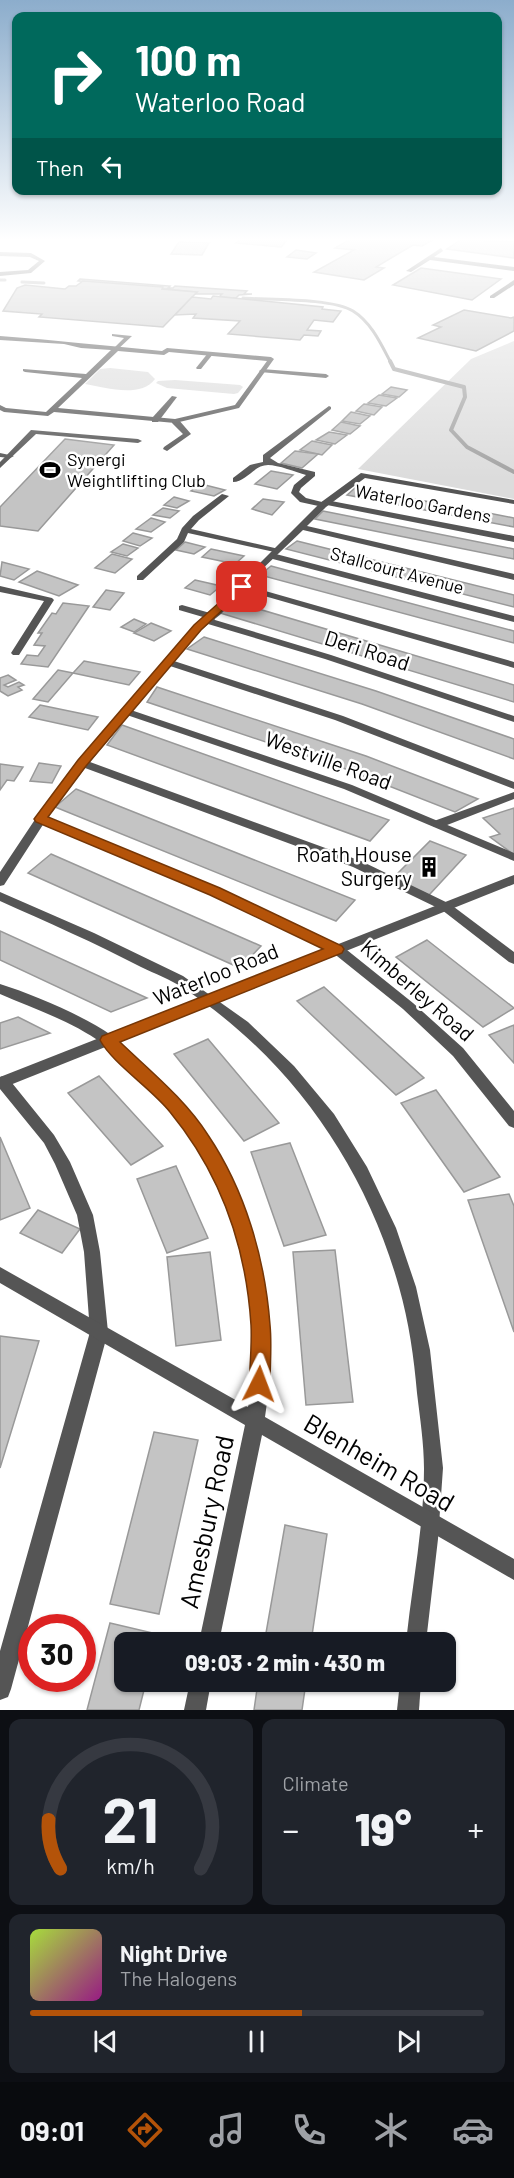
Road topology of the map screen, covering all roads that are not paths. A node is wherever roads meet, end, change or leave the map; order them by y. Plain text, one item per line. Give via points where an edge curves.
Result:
1 (114, 335) dead end
2 (0, 338) edge
3 (116, 349) junction
4 (210, 354) junction
5 (199, 368) dead end
6 (330, 369) dead end
7 (25, 370) dead end
8 (262, 372) junction
9 (87, 376) junction
10 (174, 397) dead end
11 (0, 407) edge
12 (329, 408) dead end
13 (52, 410) junction
14 (154, 420) junction
15 (175, 422) junction
16 (138, 441) dead end
17 (167, 449) dead end
18 (0, 455) edge
19 (10, 456) junction
20 (267, 463) junction
21 (0, 465) edge
22 (236, 480) dead end
23 (225, 496) dead end
24 (514, 502) edge
25 (325, 503) junction
26 (300, 528) junction
27 (185, 530) junction
28 (514, 539) edge
29 (274, 553) junction
30 (514, 577) edge
31 (140, 578) dead end
32 (242, 587) junction
33 (0, 589) edge
34 (182, 608) dead end
35 (209, 619) junction
36 (514, 619) edge
37 (16, 653) dead end
38 (168, 662) junction
39 (514, 665) edge
40 (125, 711) junction
41 (514, 719) edge
42 (82, 763) junction
43 (514, 786) edge
44 (514, 795) edge
45 (40, 819) junction
46 (438, 824) junction
47 (514, 857) edge
48 (514, 879) edge
49 (0, 882) edge
50 (0, 896) edge
51 (446, 907) junction
52 (337, 949) junction
53 (514, 959) edge
54 (0, 988) edge
55 (210, 1000) junction
56 (108, 1040) junction
57 (2, 1082) edge
58 (514, 1122) edge
59 (0, 1274) edge
60 (99, 1332) junction
61 (255, 1421) junction
62 (430, 1522) junction
63 (514, 1570) edge
64 (211, 1632) edge
65 (417, 1632) edge
66 (0, 1689) edge
67 (199, 1692) edge
68 (410, 1692) edge
69 (195, 1710) edge
70 (408, 1710) edge

1 - 3 street via 129,336
2 - 3 street
3 - 4 street
3 - 9 street
4 - 5 street
4 - 8 street via 271,359
6 - 8 street via 324,379
7 - 9 street
8 - 15 street via 237,407
9 - 13 street
10 - 14 street
11 - 13 street via 48,414
12 - 20 street via 266,457
13 - 14 street
14 - 15 street
15 - 17 street via 186,434
16 - 19 street via 34,432
18 - 19 street
19 - 21 street
20 - 22 street via 253,467
20 - 25 street, Waterloo Gardens via 312,474 295,493 303,500
23 - 27 street
24 - 25 street via 364,475
25 - 26 street
25 - 28 street, Waterloo Gardens
26 - 29 street
26 - 30 street
27 - 29 street, Stallcourt Avenue
27 - 31 street via 181,540
29 - 32 street
29 - 36 street, Stallcourt Avenue
32 - 35 street
32 - 39 street
33 - 37 street via 49,600
34 - 35 street, Deri Road
35 - 38 street
35 - 41 street, Deri Road
38 - 40 street
38 - 43 street via 339,718
40 - 42 street
40 - 46 street, Westville Road via 316,775
42 - 45 street
42 - 51 street via 357,864
44 - 46 street
45 - 49 street
45 - 52 street, Kimberley Road via 215,892
46 - 47 street, Westville Road
48 - 51 street, Waterloo Road
50 - 55 street via 123,952
51 - 52 street, Waterloo Road
51 - 53 street
52 - 55 street, Waterloo Road
52 - 58 street, Kimberley Road via 458,1052
54 - 56 street, Amesbury Road
55 - 56 street, Waterloo Road
55 - 62 street via 267,1048 327,1115 381,1207 406,1277 427,1379 433,1474
56 - 57 street, Waterloo Road
56 - 61 street, Amesbury Road via 174,1104 201,1138 224,1178 243,1229 261,1326
57 - 60 street via 53,1147 85,1215
59 - 60 street, Blenheim Road
60 - 61 street, Blenheim Road
60 - 66 street
61 - 62 street, Blenheim Road
61 - 64 street, Amesbury Road
62 - 63 street, Blenheim Road
62 - 65 street
67 - 69 street
68 - 70 street

